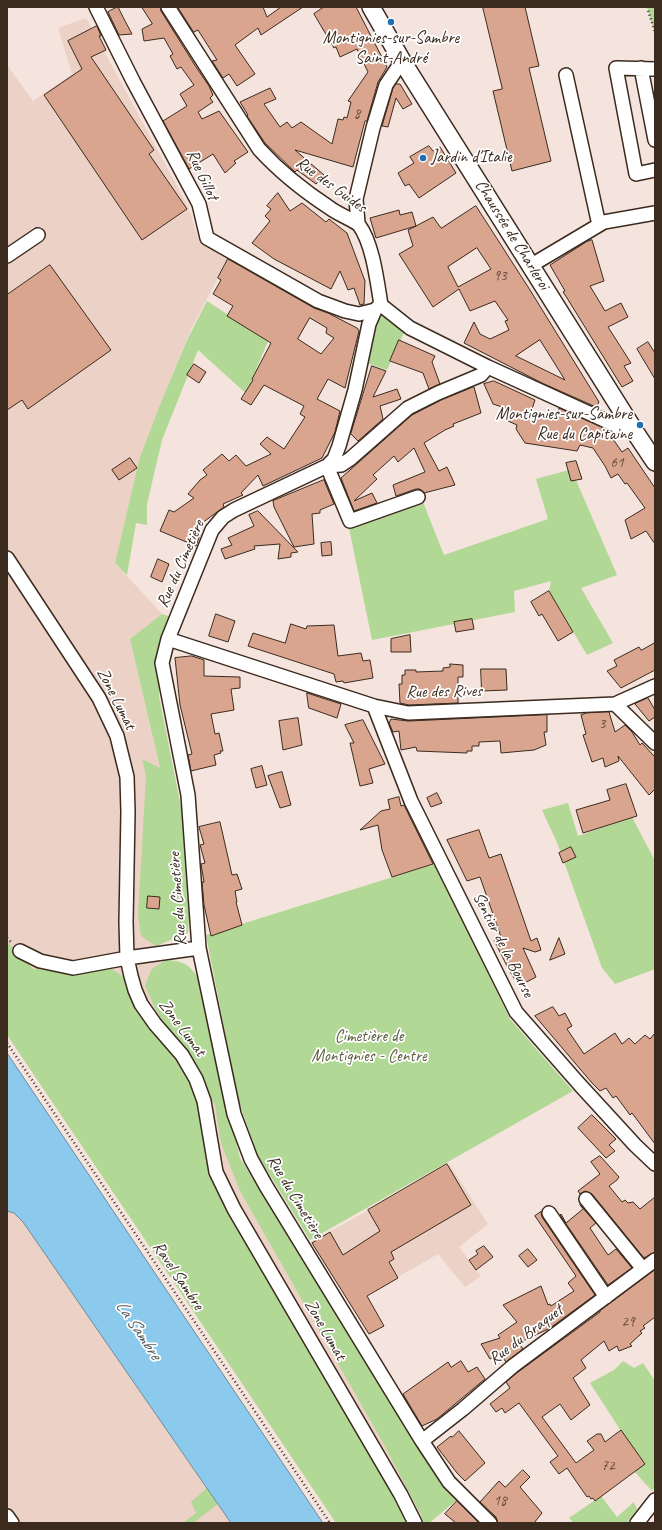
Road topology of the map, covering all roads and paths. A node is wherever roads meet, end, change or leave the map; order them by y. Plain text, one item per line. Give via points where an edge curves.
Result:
1 (96, 7) edge
2 (168, 7) edge
3 (371, 7) edge
4 (647, 7) edge
5 (655, 32) edge
6 (402, 61) junction
7 (641, 68) junction
8 (655, 69) edge
9 (566, 75) dead end
10 (655, 140) edge
11 (655, 170) edge
12 (655, 213) edge
13 (358, 223) junction
14 (599, 225) junction
15 (38, 235) dead end
16 (7, 256) edge
17 (530, 266) junction
18 (378, 307) junction
19 (488, 367) junction
20 (637, 435) junction
21 (655, 462) edge
22 (326, 466) junction
23 (418, 497) dead end
24 (7, 558) edge
25 (168, 639) junction
26 (655, 686) edge
27 (615, 704) junction
28 (374, 706) junction
29 (655, 743) edge
30 (199, 948) junction
31 (20, 951) dead end
32 (127, 958) junction
33 (7, 1043) edge
34 (655, 1164) edge
35 (586, 1199) dead end
36 (549, 1213) dead end
37 (655, 1260) edge
38 (643, 1269) junction
39 (606, 1297) junction
40 (422, 1440) junction
41 (655, 1500) edge
42 (7, 1516) edge
43 (12, 1523) edge
44 (330, 1523) edge
45 (415, 1523) edge
46 (490, 1523) edge
47 (637, 1523) edge

1 - 18 street, Rue Gillot via 132,81 199,204 207,238 318,301 359,314
2 - 13 street, Rue des Guides via 259,149 272,164 339,215
3 - 6 main road, Chaussée de Charleroi
4 - 5 path
6 - 13 street via 386,85 373,128 356,199
6 - 17 main road, Chaussée de Charleroi
7 - 8 street
7 - 10 street
7 - 11 street via 616,68 636,174
9 - 14 street
12 - 14 street
13 - 18 street, Rue des Guides via 366,237 377,278
14 - 17 street
15 - 16 street
17 - 20 main road, Chaussée de Charleroi
18 - 19 street via 410,328
18 - 22 street via 369,324 355,390 339,446 334,458
19 - 20 street
19 - 22 street, Rue du Cimetière via 481,375 408,408 341,466
20 - 21 main road, Chaussée de Charleroi
22 - 23 street via 350,521
22 - 25 street, Rue du Cimetière via 228,513 217,523
24 - 32 street, Zone Lumat via 99,698 118,736 127,777
25 - 28 street, Rue des Rives
25 - 30 street, Rue du Cimetière via 162,663 188,795
26 - 27 street, Rue des Rives
27 - 28 street, Rue des Rives via 408,713
27 - 29 street
28 - 34 street, Sentier de la Bourse via 411,801 516,1012 590,1096
30 - 32 street
30 - 40 street, Rue du Cimetière via 234,1114 251,1159
31 - 32 street via 40,961 73,968
32 - 45 street, Zone Lumat via 141,1004 182,1055 196,1079 204,1101 216,1172 234,1209 402,1495
33 - 44 path, Ravel Sambre
35 - 38 street
36 - 39 street
37 - 38 street, Rue du Braquet
38 - 39 street, Rue du Braquet
39 - 40 street, Rue du Braquet via 513,1366
40 - 46 street, Rue du Cimetière via 449,1482
41 - 47 street
42 - 43 street

